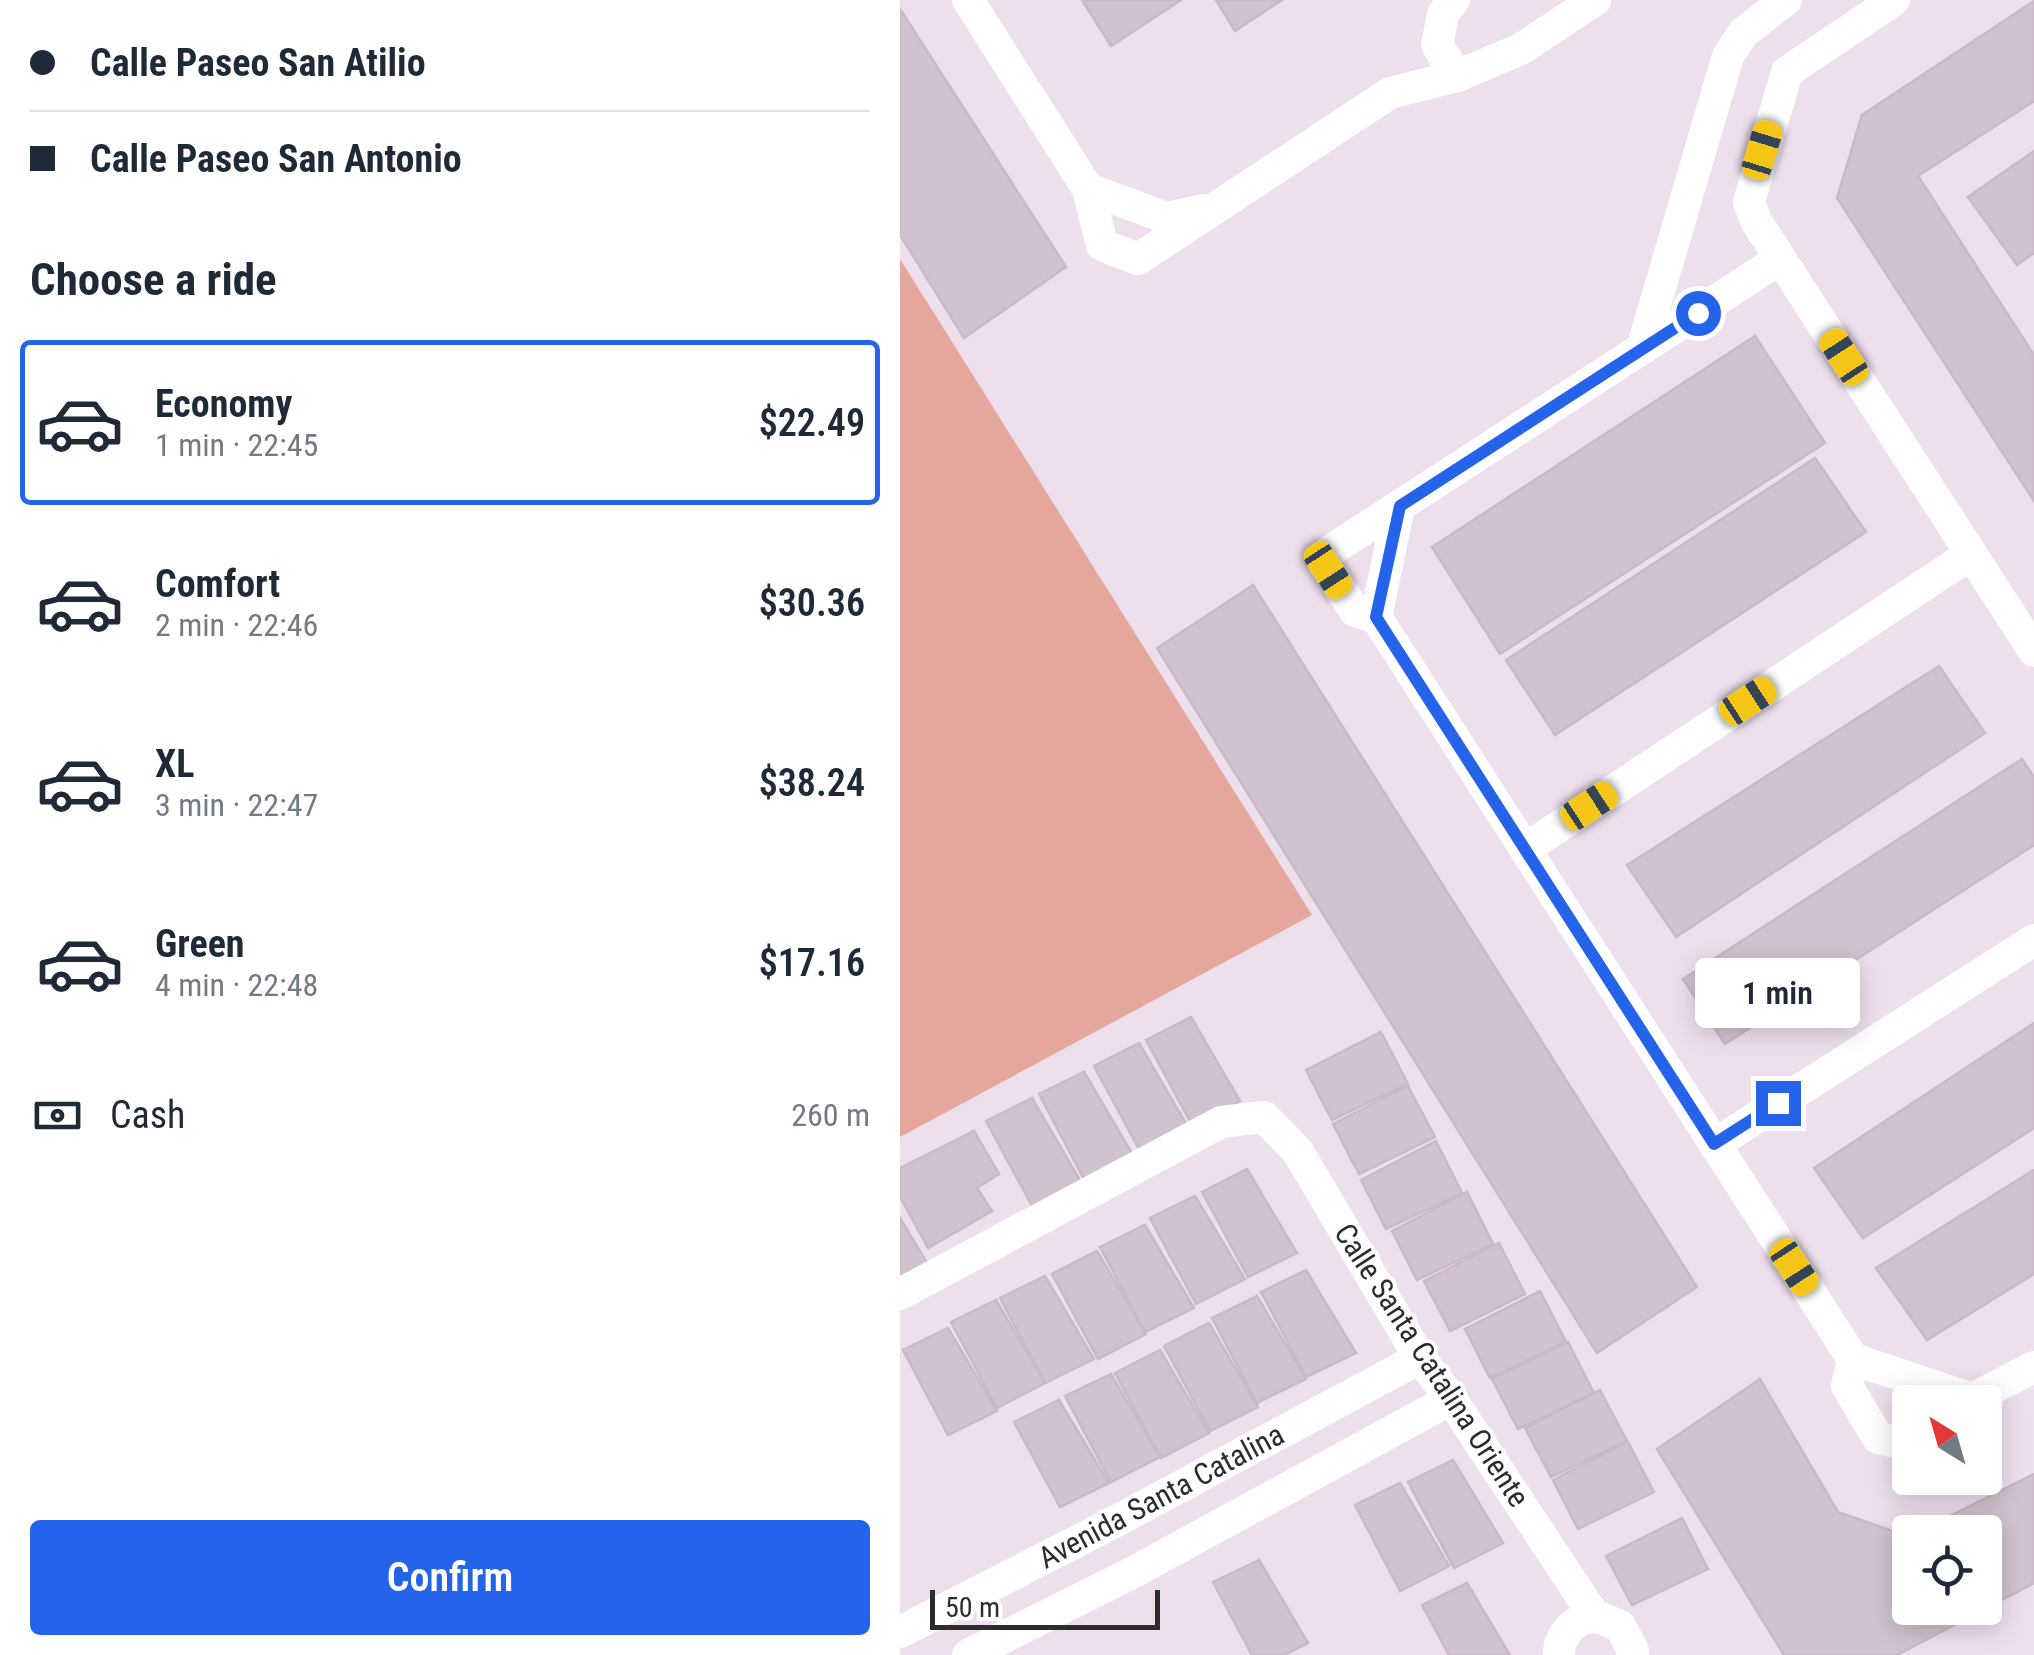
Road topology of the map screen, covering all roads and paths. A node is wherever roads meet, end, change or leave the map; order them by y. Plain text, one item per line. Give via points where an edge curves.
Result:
1 (968, 0) edge
2 (1454, 0) edge
3 (1596, 0) edge
4 (1786, 0) edge
5 (1894, 0) edge
6 (1457, 76) junction
7 (1088, 189) junction
8 (1220, 206) junction
9 (1780, 259) junction
10 (1642, 348) junction
11 (1400, 506) junction
12 (1971, 554) junction
13 (1376, 617) junction
14 (2034, 651) edge
15 (1525, 848) junction
16 (2034, 940) edge
17 (1714, 1144) junction
18 (900, 1294) edge
19 (1420, 1358) junction
20 (1853, 1358) junction
21 (2034, 1368) edge
22 (1926, 1385) edge
23 (2001, 1385) edge
24 (1451, 1399) junction
25 (1892, 1441) edge
26 (1106, 1527) junction
27 (1130, 1574) junction
28 (1596, 1617) junction
29 (900, 1632) edge
30 (968, 1655) edge
31 (1559, 1655) edge
32 (1632, 1655) edge

1 - 7 street
2 - 6 street via 1436,45
3 - 6 street via 1520,50
4 - 10 street via 1742,32 1728,56
5 - 9 street via 1786,72 1749,202
6 - 8 street via 1390,94
7 - 8 street via 1167,218
7 - 8 street via 1102,245 1138,260
9 - 10 street
9 - 12 street
10 - 11 street
11 - 13 street
11 - 13 street via 1325,556 1355,611
12 - 14 street
12 - 15 street
13 - 15 street
15 - 17 street
16 - 17 street
17 - 20 street
18 - 19 street, Calle Santa Catalina Oriente via 1221,1122 1264,1117 1298,1152
19 - 24 street, Calle Santa Catalina Oriente
19 - 26 street, Avenida Santa Catalina
20 - 22 street
20 - 25 street via 1846,1386 1878,1438
21 - 23 street
24 - 27 street, Avenida Santa Catalina
24 - 28 street, Calle Santa Catalina Oriente
26 - 27 street
26 - 29 street, Avenida Santa Catalina
27 - 30 street, Avenida Santa Catalina
28 - 31 street via 1572,1625
28 - 32 street, Calle Santa Catalina Oriente via 1620,1626

